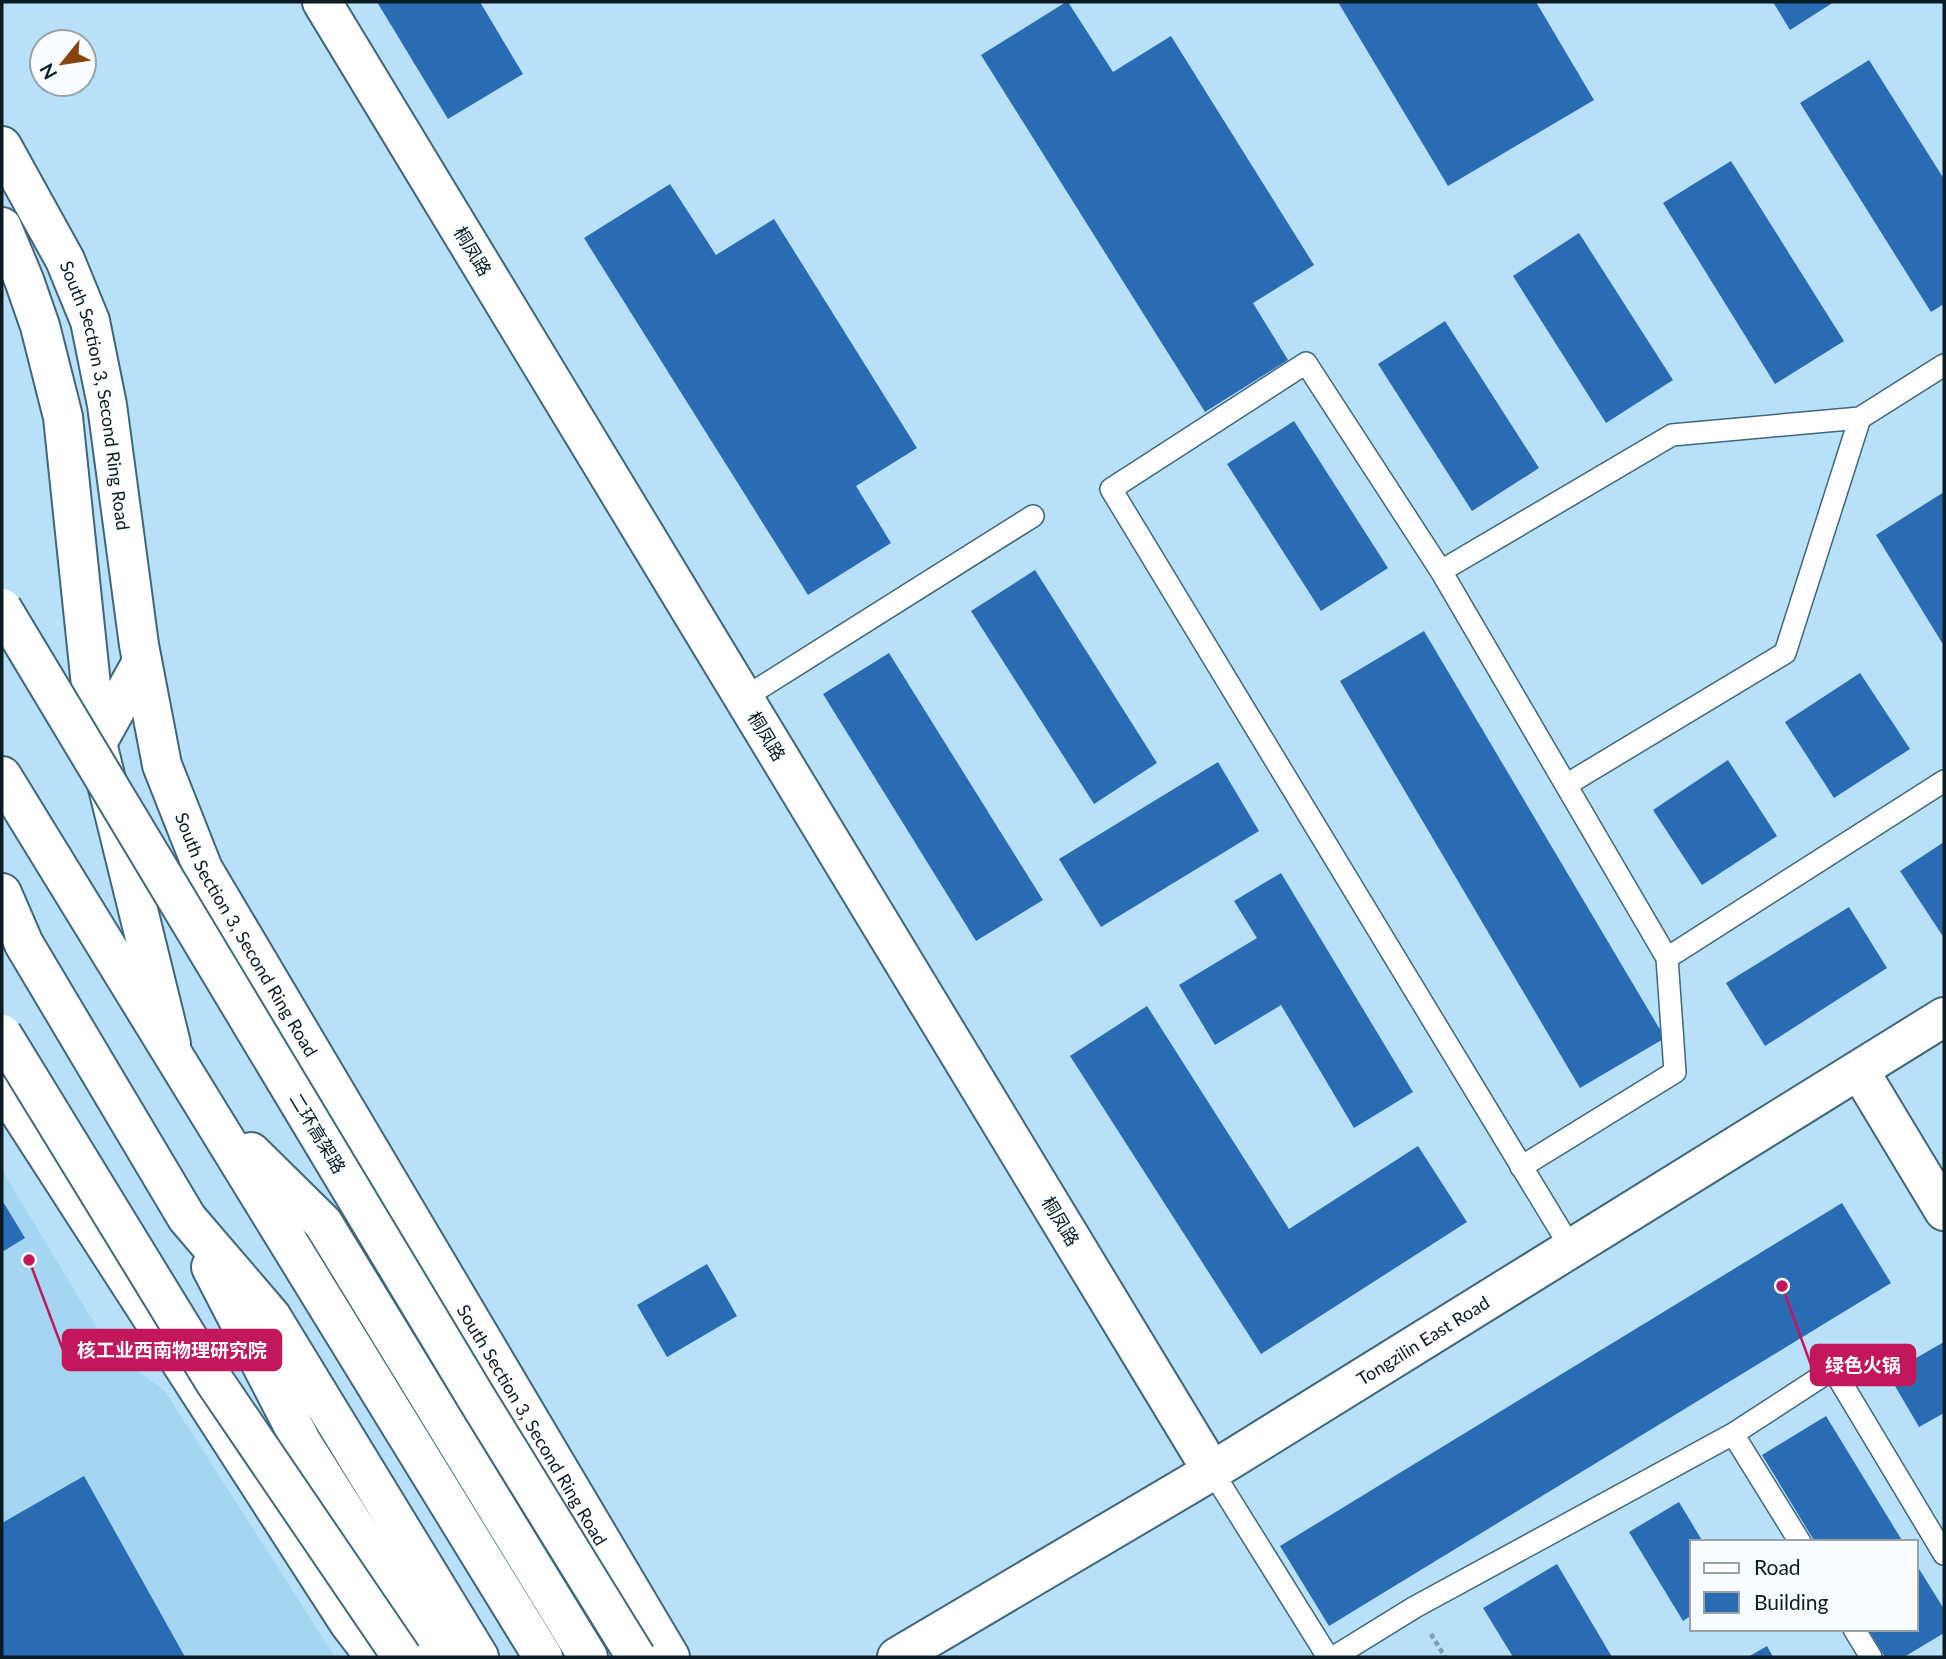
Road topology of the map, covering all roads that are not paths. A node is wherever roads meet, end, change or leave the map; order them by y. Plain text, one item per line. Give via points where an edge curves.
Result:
1 (322, 2) edge
2 (2, 146) edge
3 (2, 228) edge
4 (1944, 365) edge
5 (1860, 418) junction
6 (1033, 516) dead end
7 (1441, 571) junction
8 (2, 608) edge
9 (142, 662) junction
10 (744, 698) junction
11 (97, 743) junction
12 (2, 776) edge
13 (1944, 781) edge
14 (1566, 785) junction
15 (2, 893) edge
16 (13, 936) edge
17 (1667, 958) junction
18 (1944, 1017) edge
19 (2, 1034) edge
20 (173, 1053) junction
21 (1859, 1070) junction
22 (2, 1086) edge
23 (209, 1110) junction
24 (1521, 1167) junction
25 (1944, 1211) edge
26 (187, 1218) junction
27 (1571, 1248) junction
28 (263, 1369) junction
29 (443, 1419) junction
30 (1733, 1434) junction
31 (1212, 1471) junction
32 (1799, 1540) edge
33 (298, 1544) junction
34 (608, 1552) junction
35 (1944, 1554) edge
36 (1855, 1631) edge
37 (374, 1657) edge
38 (402, 1657) edge
39 (437, 1657) edge
40 (479, 1657) edge
41 (543, 1657) edge
42 (589, 1657) edge
43 (636, 1657) edge
44 (670, 1657) edge
45 (897, 1657) edge
46 (1328, 1657) edge
47 (1334, 1657) edge
48 (1871, 1657) edge

1 - 10 main road, 桐凤路
2 - 9 main road, South Section 3, Second Ring Road via 65,260 90,321 107,405
3 - 11 main road via 40,326 63,417
4 - 5 lane
5 - 7 lane via 1672,435
5 - 14 lane via 1785,653
6 - 10 lane
7 - 14 lane
7 - 24 lane via 1306,362 1111,489
8 - 43 main road, 二环高架路, bridge
9 - 11 main road
9 - 34 main road, South Section 3, Second Ring Road via 162,765 202,869
10 - 31 main road, 桐凤路
11 - 20 main road
12 - 20 main road
13 - 17 lane
14 - 17 lane
15 - 16 main road
16 - 26 main road
17 - 24 lane via 1675,1072
18 - 21 main road, Tongzilin East Road
19 - 38 main road, bridge via 215,1382
20 - 23 main road
21 - 25 main road
21 - 27 main road, Tongzilin East Road
22 - 33 main road
23 - 29 main road via 323,1223
23 - 41 main road
24 - 27 lane
26 - 28 main road
26 - 40 main road via 271,1316
27 - 31 main road, Tongzilin East Road
28 - 33 main road
28 - 39 main road via 302,1443
29 - 34 main road
29 - 42 main road
30 - 32 lane
30 - 35 lane via 1833,1369
30 - 47 lane via 1415,1607
31 - 45 main road, Tongzilin East Road
31 - 46 lane
33 - 37 main road
34 - 44 main road, South Section 3, Second Ring Road
36 - 48 lane

